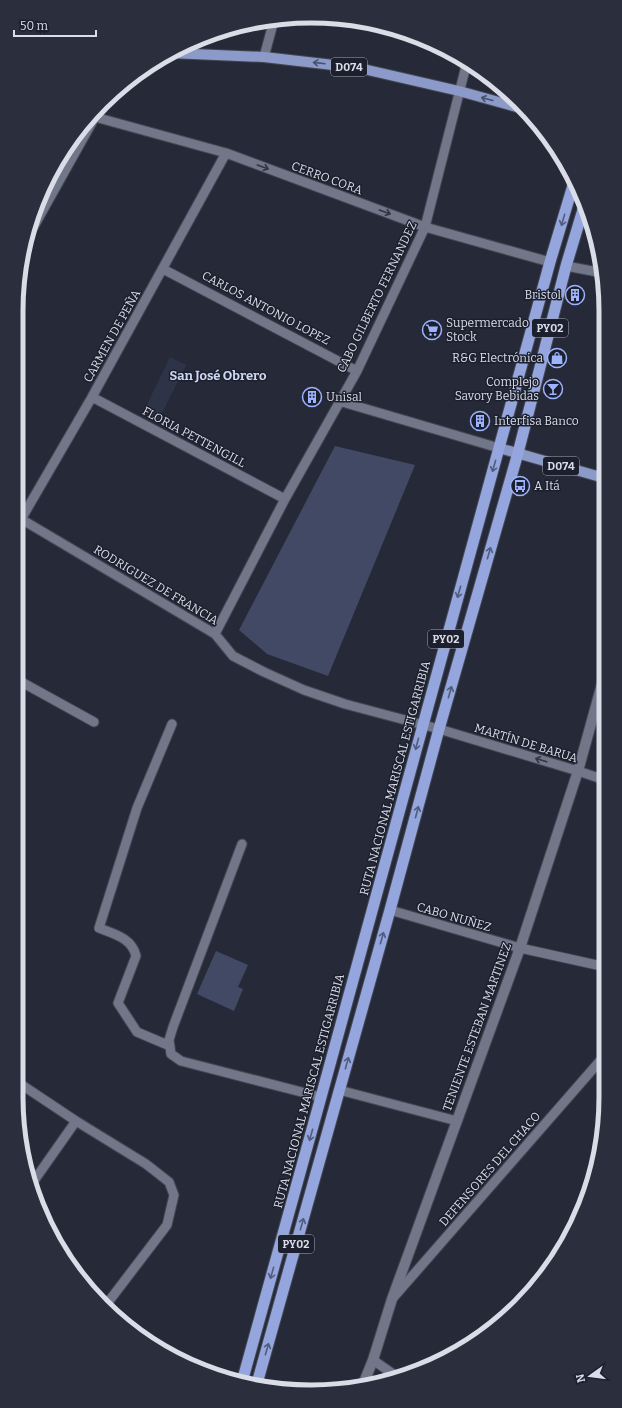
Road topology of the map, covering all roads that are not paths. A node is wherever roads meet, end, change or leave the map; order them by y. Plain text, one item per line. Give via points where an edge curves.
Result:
1 (273, 25) edge
2 (183, 54) edge
3 (264, 57) junction
4 (465, 68) edge
5 (459, 91) junction
6 (514, 106) edge
7 (97, 118) edge
8 (89, 128) edge
9 (226, 153) junction
10 (572, 190) edge
11 (582, 213) edge
12 (37, 220) edge
13 (425, 227) junction
14 (550, 262) junction
15 (566, 266) junction
16 (163, 269) junction
17 (597, 272) edge
18 (357, 371) junction
19 (92, 397) junction
20 (339, 401) junction
21 (499, 448) junction
22 (518, 453) junction
23 (599, 477) edge
24 (285, 499) junction
25 (23, 509) edge
26 (23, 520) edge
27 (215, 634) junction
28 (23, 683) edge
29 (599, 694) edge
30 (94, 722) dead end
31 (172, 724) dead end
32 (422, 725) junction
33 (439, 729) junction
34 (578, 771) junction
35 (599, 778) edge
36 (242, 844) dead end
37 (390, 910) junction
38 (520, 948) junction
39 (599, 965) edge
40 (170, 1046) junction
41 (599, 1062) edge
42 (23, 1086) edge
43 (339, 1090) junction
44 (321, 1097) junction
45 (76, 1121) junction
46 (457, 1121) junction
47 (35, 1178) edge
48 (392, 1299) junction
49 (108, 1302) edge
50 (373, 1360) junction
51 (392, 1373) edge
52 (244, 1377) edge
53 (365, 1379) edge
54 (258, 1380) edge

1 - 3 street
2 - 3 main road, D074
5 -> 3 main road, D074 via 359,68
4 - 5 street, CABO GILBERTO FERNANDEZ
6 -> 5 main road, D074
5 - 13 street, CABO GILBERTO FERNANDEZ
7 - 9 street, CERRO CORA
8 - 12 street
9 -> 13 street, CERRO CORA
9 - 16 street, CARMEN DE PEÑA
10 -> 14 highway, RUTA NACIONAL MARISCAL ESTIGARRIBIA / PY02
11 - 15 highway, PY02
13 - 14 street, CERRO CORA
13 - 18 street, CABO GILBERTO FERNANDEZ
14 - 21 highway, RUTA NACIONAL MARISCAL ESTIGARRIBIA / PY02
15 - 17 street
15 - 22 highway, PY02
16 - 18 street, CARLOS ANTONIO LOPEZ
16 - 19 street, CARMEN DE PEÑA
18 - 20 street, CABO GILBERTO FERNANDEZ
19 - 24 street, FLORIA PETTENGILL
19 - 25 street, CARMEN DE PEÑA
20 - 21 street
20 - 24 street, CABO GILBERTO FERNANDEZ
21 - 22 main road
21 -> 32 highway, RUTA NACIONAL MARISCAL ESTIGARRIBIA / PY02
22 - 23 main road, D074
33 -> 22 highway, PY02
24 - 27 street, CABO GILBERTO FERNANDEZ
26 - 27 street, RODRIGUEZ DE FRANCIA
27 - 32 street, RODRIGUEZ DE FRANCIA via 233,656 297,687 345,704
28 - 30 street
29 - 34 street, TENIENTE ESTEBAN MARTINEZ
31 - 40 street via 137,808 99,928 121,936 135,949 136,956 118,1003 137,1032
32 - 33 street, RODRIGUEZ DE FRANCIA
32 -> 44 highway, RUTA NACIONAL MARISCAL ESTIGARRIBIA / PY02
34 -> 33 street, MARTÍN DE BARUA
37 -> 33 highway, PY02
34 - 35 street, MARTÍN DE BARUA
34 - 38 street, TENIENTE ESTEBAN MARTINEZ
36 - 40 street via 173,1027
37 - 38 street, CABO NUÑEZ
43 -> 37 highway, PY02
38 - 39 street, CABO NUÑEZ
38 - 46 street, TENIENTE ESTEBAN MARTINEZ
40 - 44 street via 171,1054 181,1061
41 - 48 street, DEFENSORES DEL CHACO
42 - 45 street
43 - 46 street
54 -> 43 highway, PY02
44 -> 52 highway, RUTA NACIONAL MARISCAL ESTIGARRIBIA / PY02
45 - 47 street
45 - 49 street via 146,1164 169,1182 174,1195 167,1225
46 - 48 street, TENIENTE ESTEBAN MARTINEZ
48 - 50 street, TENIENTE ESTEBAN MARTINEZ
50 - 51 street
50 - 53 street, TENIENTE ESTEBAN MARTINEZ

